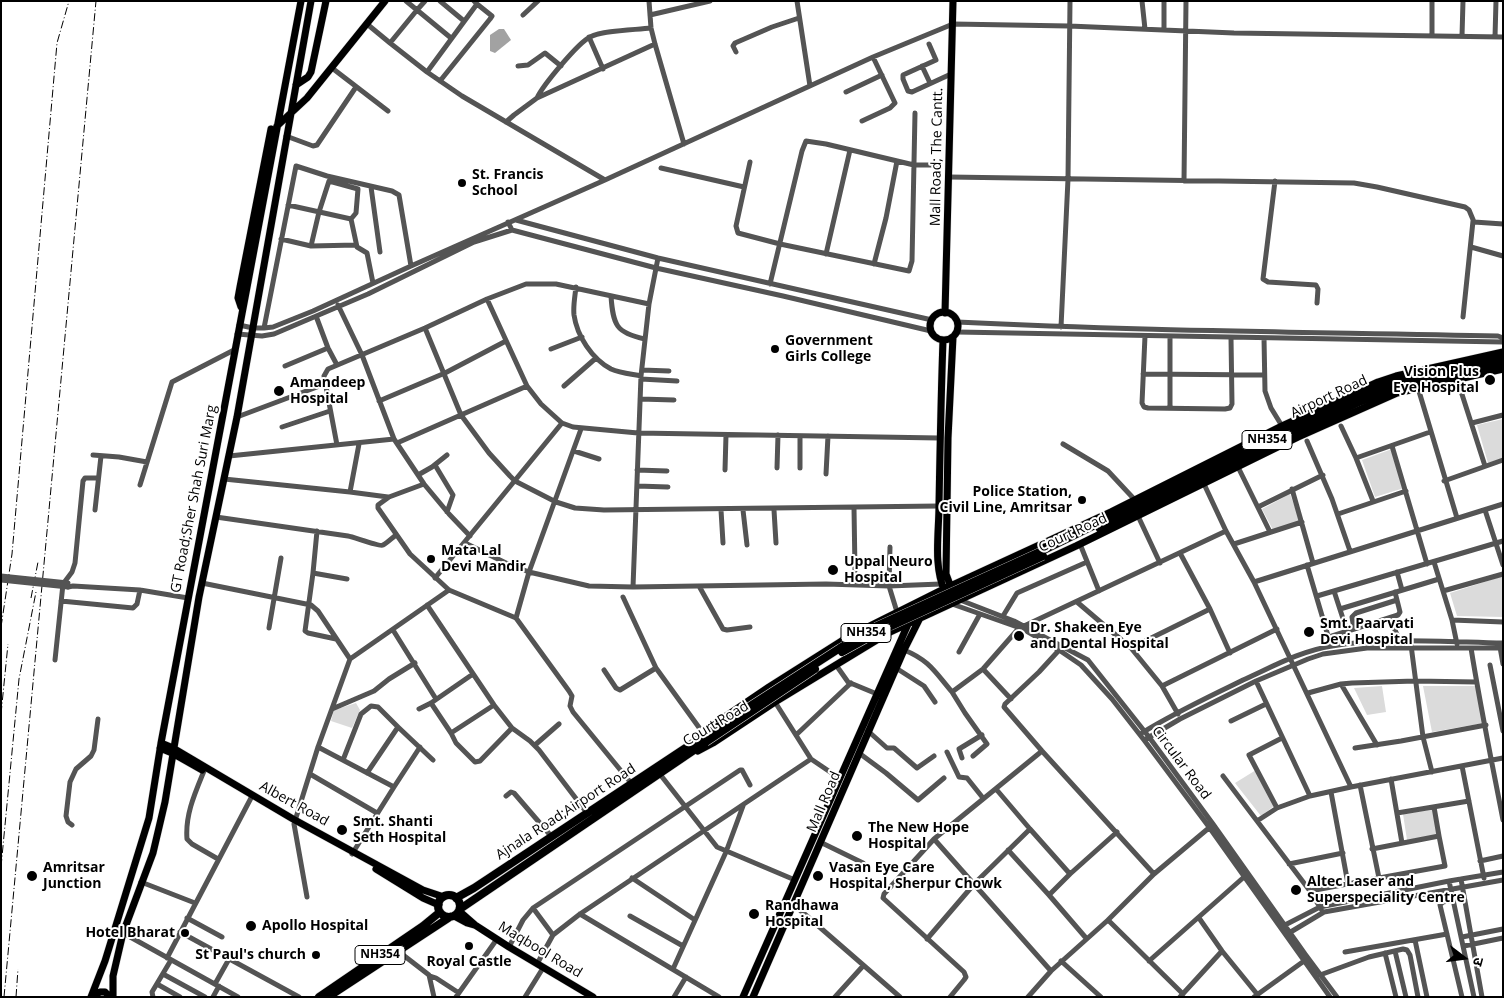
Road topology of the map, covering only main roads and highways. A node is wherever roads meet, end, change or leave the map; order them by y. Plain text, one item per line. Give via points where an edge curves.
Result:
1 (296, 1) edge
2 (301, 1) edge
3 (311, 1) edge
4 (326, 1) edge
5 (385, 1) edge
6 (953, 1) edge
7 (296, 84) junction
8 (290, 115) junction
9 (277, 126) junction
10 (242, 311) junction
11 (945, 312) junction
12 (955, 334) junction
13 (943, 340) junction
14 (1503, 352) edge
15 (1503, 358) edge
16 (1503, 364) edge
17 (1503, 369) edge
18 (1042, 554) junction
19 (945, 587) junction
20 (922, 600) junction
21 (959, 600) junction
22 (951, 604) junction
23 (920, 618) junction
24 (908, 623) junction
25 (704, 737) junction
26 (160, 745) junction
27 (173, 750) junction
28 (674, 762) junction
29 (295, 822) junction
30 (353, 853) junction
31 (444, 897) junction
32 (456, 898) junction
33 (439, 908) junction
34 (456, 913) junction
35 (105, 961) junction
36 (115, 964) junction
37 (589, 996) edge
38 (91, 997) edge
39 (112, 997) edge
40 (319, 997) edge
41 (328, 997) edge
42 (743, 997) edge
43 (753, 997) edge

1 - 10 main road via 238,298
2 - 9 main road, GT Road;Sher Shah Suri Marg
3 - 7 main road, GT Road;Sher Shah Suri Marg
4 - 7 main road via 312,72
5 - 8 main road
6 - 11 main road, Mall Road; The Cantt.
7 - 8 main road, GT Road;Sher Shah Suri Marg
8 - 9 main road
8 - 27 main road, GT Road;Sher Shah Suri Marg via 237,417 202,583
9 - 10 main road, GT Road;Sher Shah Suri Marg
10 - 26 main road, GT Road;Sher Shah Suri Marg
11 - 12 main road via 955,317
11 - 13 main road via 932,320 931,331
12 - 13 main road
12 - 19 main road via 948,438
13 - 19 main road via 939,556
14 - 19 main road, Court Road via 1378,382 1135,500
15 - 18 highway, Airport Road / NH354 via 1398,381 1366,392
16 - 18 highway, Airport Road / NH354 via 1403,386 1359,402
17 - 21 main road, Court Road via 1397,393 1374,402
18 - 25 highway, NH354, bridge via 877,626
19 - 20 main road, Court Road
19 - 21 main road
19 - 22 main road
20 - 24 main road, Mall Road
20 - 25 main road, Court Road via 842,640 769,686
21 - 22 main road, Court Road
22 - 23 main road, Court Road
23 - 24 main road, Court Road
23 - 43 main road, Mall Road
24 - 28 main road, Court Road via 836,664 713,743
24 - 42 main road, Mall Road
25 - 28 highway, NH354
25 - 32 highway, Ajnala Road;Airport Road / NH354
26 - 27 main road, Albert Road
26 - 35 main road, GT Road;Sher Shah Suri Marg via 149,818
27 - 29 main road, Albert Road
27 - 29 main road, Albert Road
27 - 36 main road, GT Road;Sher Shah Suri Marg via 165,802 152,853
28 - 34 highway, NH354
29 - 30 main road, Albert Road
30 - 31 main road, Albert Road via 423,890
30 - 33 main road, Albert Road
31 - 32 highway
31 - 33 highway, NH354
32 - 34 highway via 460,905
33 - 34 highway via 443,915
33 - 40 highway, NH354 via 423,926
34 - 37 main road, Maqbool Road
34 - 41 highway, NH354
35 - 36 main road
35 - 38 main road, GT Road;Sher Shah Suri Marg
36 - 39 main road, GT Road;Sher Shah Suri Marg
38 - 39 main road via 100,992

